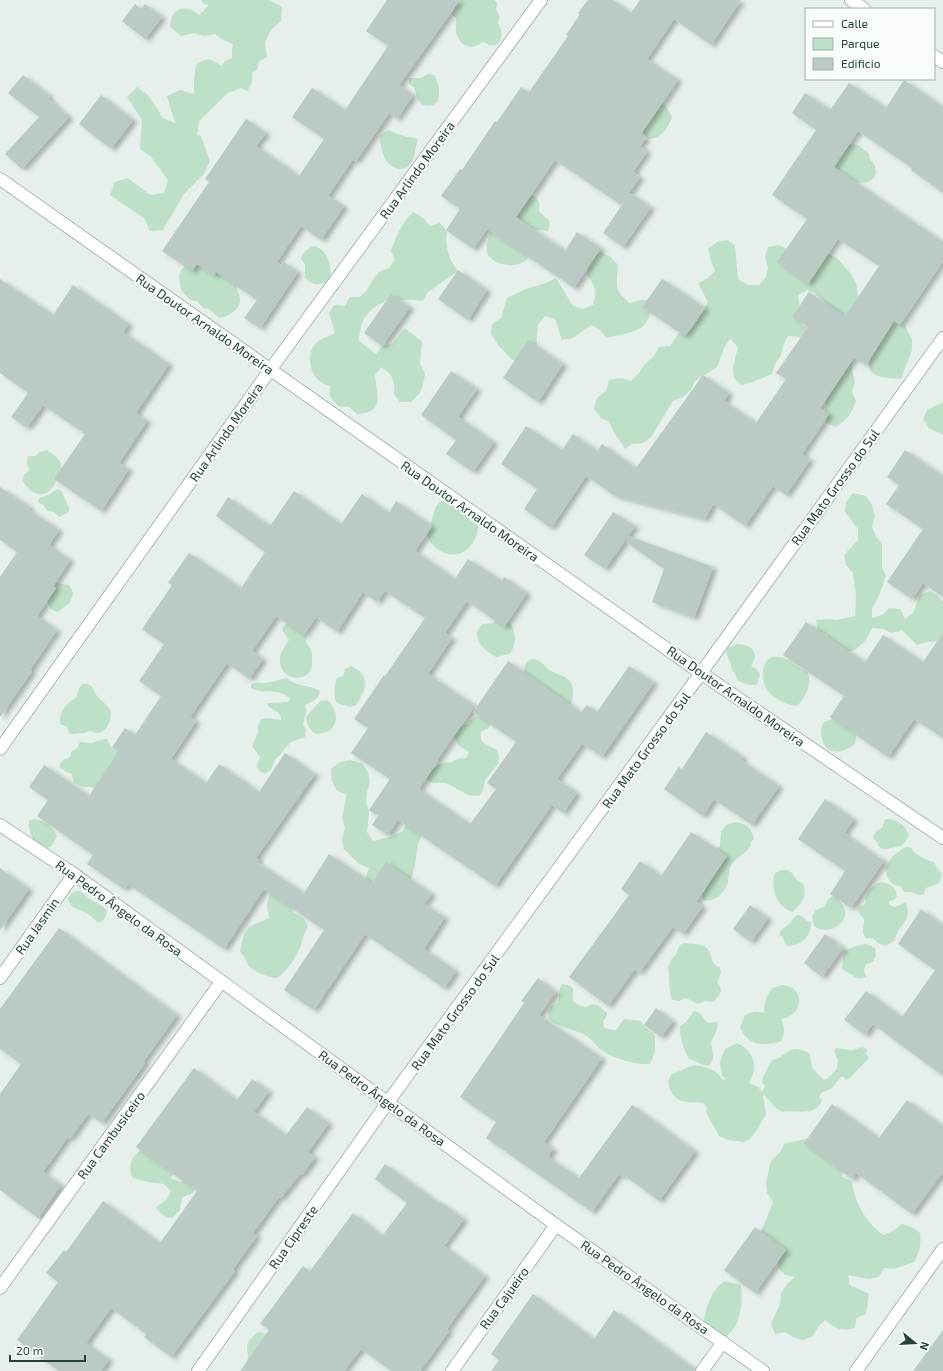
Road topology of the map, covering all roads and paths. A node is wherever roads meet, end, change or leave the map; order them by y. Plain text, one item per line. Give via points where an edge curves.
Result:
1 (541, 0) edge
2 (850, 0) edge
3 (862, 8) edge
4 (0, 179) edge
5 (943, 338) edge
6 (270, 370) junction
7 (701, 674) junction
8 (0, 749) edge
9 (0, 825) edge
10 (943, 838) edge
11 (74, 874) junction
12 (0, 978) edge
13 (221, 982) junction
14 (388, 1102) junction
15 (556, 1225) junction
16 (943, 1249) edge
17 (0, 1288) edge
18 (723, 1342) junction
19 (198, 1371) edge
20 (452, 1371) edge
21 (702, 1371) edge
22 (763, 1371) edge
23 (856, 1371) edge

1 - 6 street, Rua Arlindo Moreira
2 - 3 street
4 - 6 street, Rua Doutor Arnaldo Moreira
5 - 7 street, Rua Mato Grosso do Sul
6 - 7 street, Rua Doutor Arnaldo Moreira
6 - 8 street, Rua Arlindo Moreira
7 - 10 street, Rua Doutor Arnaldo Moreira
7 - 14 street, Rua Mato Grosso do Sul
9 - 11 street, Rua Pedro Ângelo da Rosa
11 - 12 street, Rua Jasmin
11 - 13 street, Rua Pedro Ângelo da Rosa
13 - 14 street, Rua Pedro Ângelo da Rosa
13 - 17 street, Rua Cambusiceiro
14 - 15 street, Rua Pedro Ângelo da Rosa
14 - 19 street, Rua Cipreste
15 - 18 street, Rua Pedro Ângelo da Rosa
15 - 20 street, Rua Cajueiro
16 - 23 street
18 - 21 street
18 - 22 street, Rua Pedro Ângelo da Rosa

